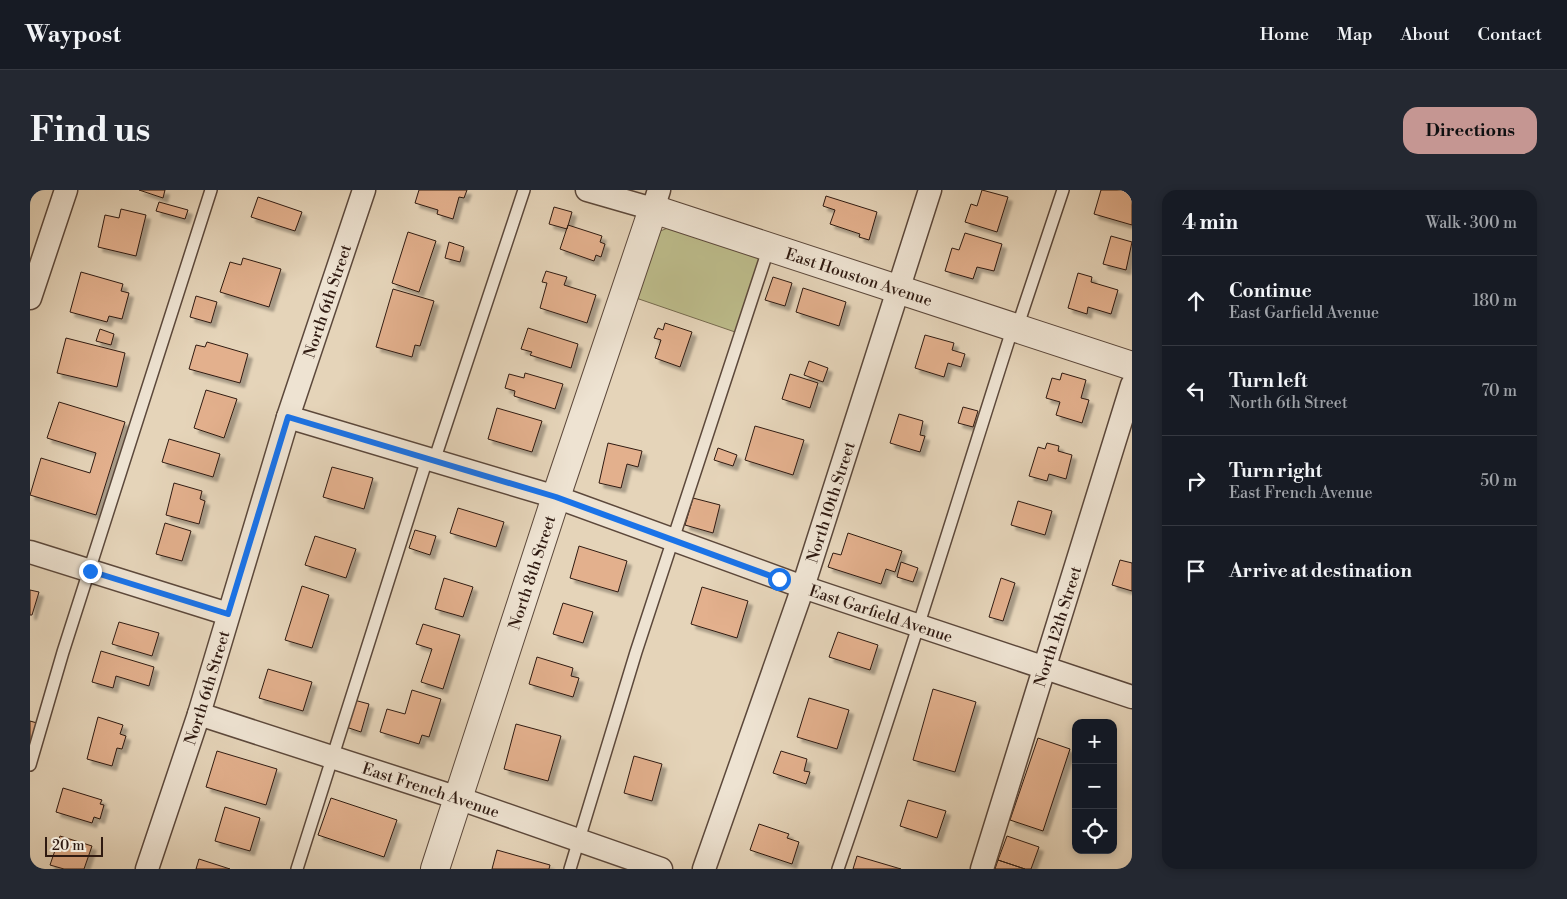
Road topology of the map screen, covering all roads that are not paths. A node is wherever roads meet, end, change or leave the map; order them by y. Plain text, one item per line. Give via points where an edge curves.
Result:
1 (66, 190) edge
2 (211, 190) edge
3 (364, 190) edge
4 (524, 190) edge
5 (587, 190) edge
6 (930, 190) edge
7 (1063, 190) edge
8 (656, 200) edge
9 (769, 247) junction
10 (897, 289) junction
11 (30, 298) edge
12 (1015, 327) junction
13 (1132, 366) edge
14 (1132, 385) edge
15 (288, 417) junction
16 (430, 460) junction
17 (556, 497) junction
18 (672, 540) junction
19 (30, 552) edge
20 (90, 571) junction
21 (803, 587) junction
22 (228, 614) junction
23 (917, 625) junction
24 (1044, 666) junction
25 (1132, 697) edge
26 (199, 714) junction
27 (332, 757) junction
28 (30, 764) edge
29 (458, 798) junction
30 (578, 840) junction
31 (148, 869) edge
32 (297, 869) edge
33 (436, 869) edge
34 (570, 869) edge
35 (661, 869) edge
36 (704, 869) edge
37 (838, 869) edge
38 (982, 869) edge

1 - 11 street
2 - 20 lane
3 - 15 street, North 6th Street
4 - 16 lane
5 - 8 street, East Houston Avenue
6 - 10 street, North 10th Street
7 - 12 lane
8 - 9 street, East Houston Avenue
8 - 17 street, North 8th Street
9 - 10 street, East Houston Avenue
9 - 18 lane
10 - 12 street, East Houston Avenue
10 - 21 street, North 10th Street
12 - 13 street, East Houston Avenue
12 - 23 lane
14 - 24 street, North 12th Street
15 - 16 street, East Garfield Avenue
15 - 22 street, North 6th Street
16 - 17 street, East Garfield Avenue
16 - 27 lane
17 - 18 street, East Garfield Avenue
17 - 29 street, North 8th Street
18 - 21 street, East Garfield Avenue
18 - 30 lane
19 - 20 street
20 - 22 street
20 - 28 lane
21 - 23 street, East Garfield Avenue
21 - 36 street, North 10th Street
22 - 26 street, North 6th Street
23 - 24 street, East Garfield Avenue
23 - 37 lane via 883,740
24 - 25 street, East Garfield Avenue
24 - 38 street, North 12th Street
26 - 27 street, East French Avenue
26 - 31 street, North 6th Street
27 - 29 street, East French Avenue
27 - 32 lane
29 - 30 street, East French Avenue
29 - 33 street, North 8th Street
30 - 34 lane
30 - 35 street, East French Avenue

